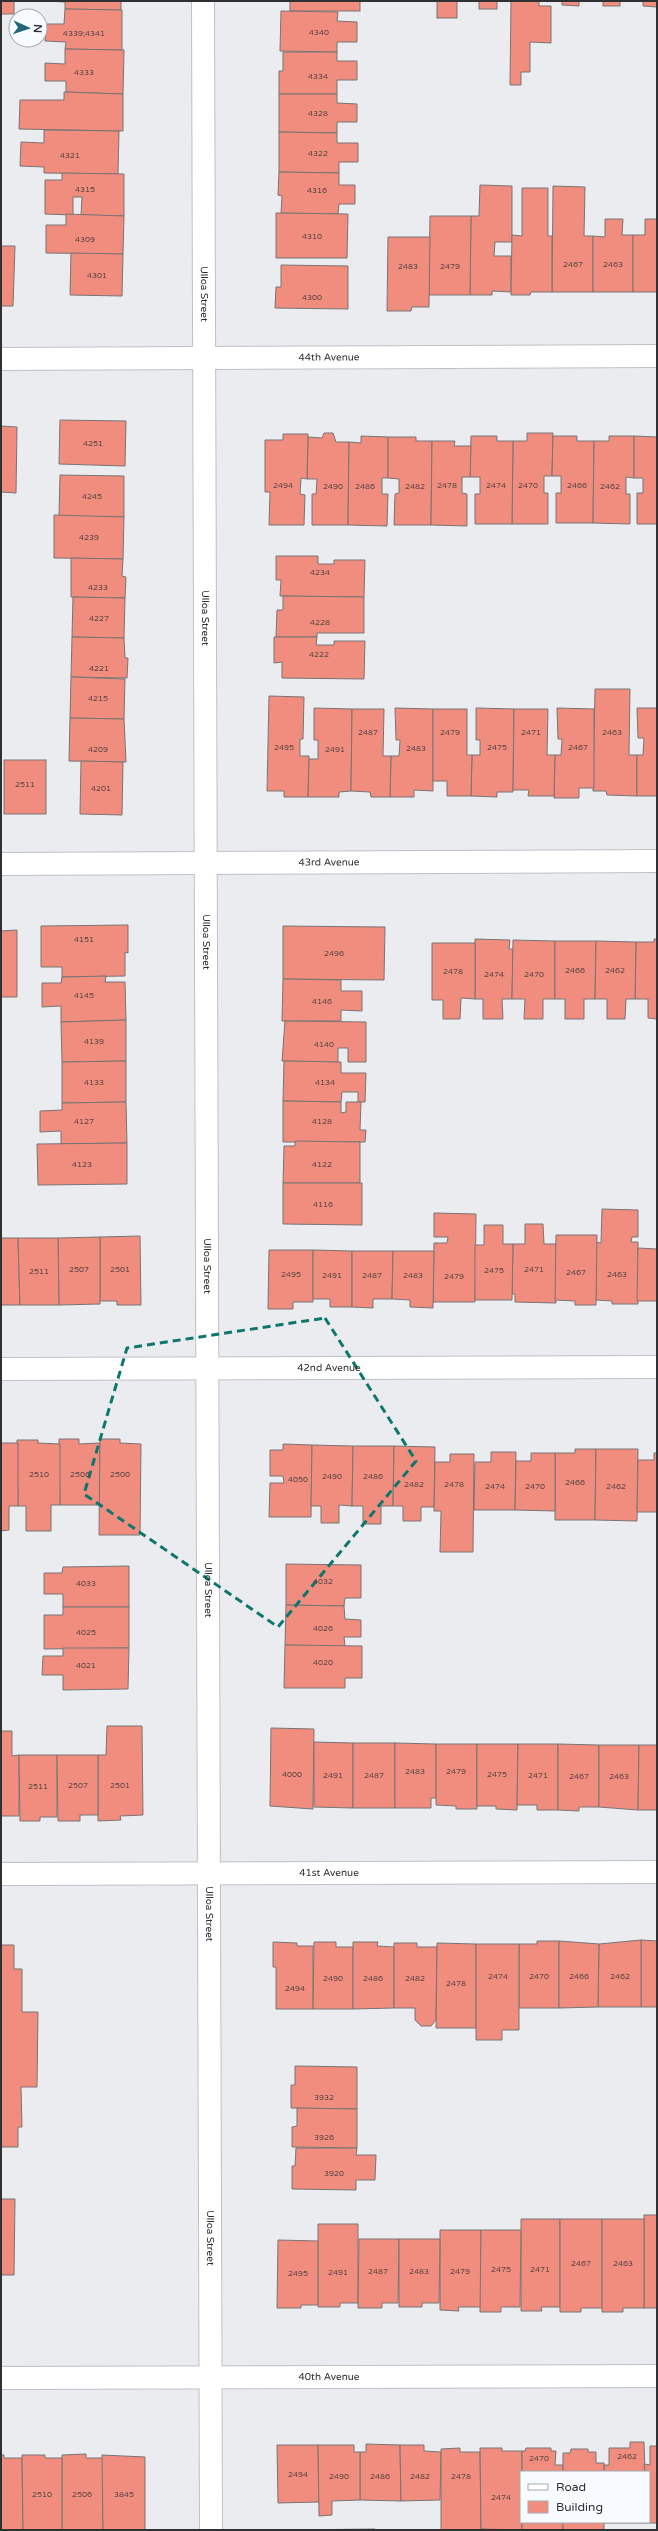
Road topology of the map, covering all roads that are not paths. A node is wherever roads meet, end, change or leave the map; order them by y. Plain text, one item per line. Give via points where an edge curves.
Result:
1 (203, 1) edge
2 (657, 356) edge
3 (1, 358) edge
4 (204, 358) junction
5 (657, 861) edge
6 (206, 863) junction
7 (1, 864) edge
8 (657, 1367) edge
9 (208, 1368) junction
10 (1, 1369) edge
11 (657, 1872) edge
12 (209, 1873) junction
13 (1, 1874) edge
14 (657, 2376) edge
15 (1, 2378) edge
16 (211, 2378) junction
17 (211, 2530) edge

1 - 4 street, Ulloa Street
2 - 4 street, 44th Avenue
3 - 4 street, 44th Avenue
4 - 6 street, Ulloa Street
5 - 6 street, 43rd Avenue
6 - 7 street, 43rd Avenue
6 - 9 street, Ulloa Street
8 - 9 street, 42nd Avenue
9 - 10 street, 42nd Avenue
9 - 12 street, Ulloa Street
11 - 12 street, 41st Avenue
12 - 13 street, 41st Avenue
12 - 16 street, Ulloa Street
14 - 16 street, 40th Avenue
15 - 16 street, 40th Avenue
16 - 17 street, Ulloa Street

